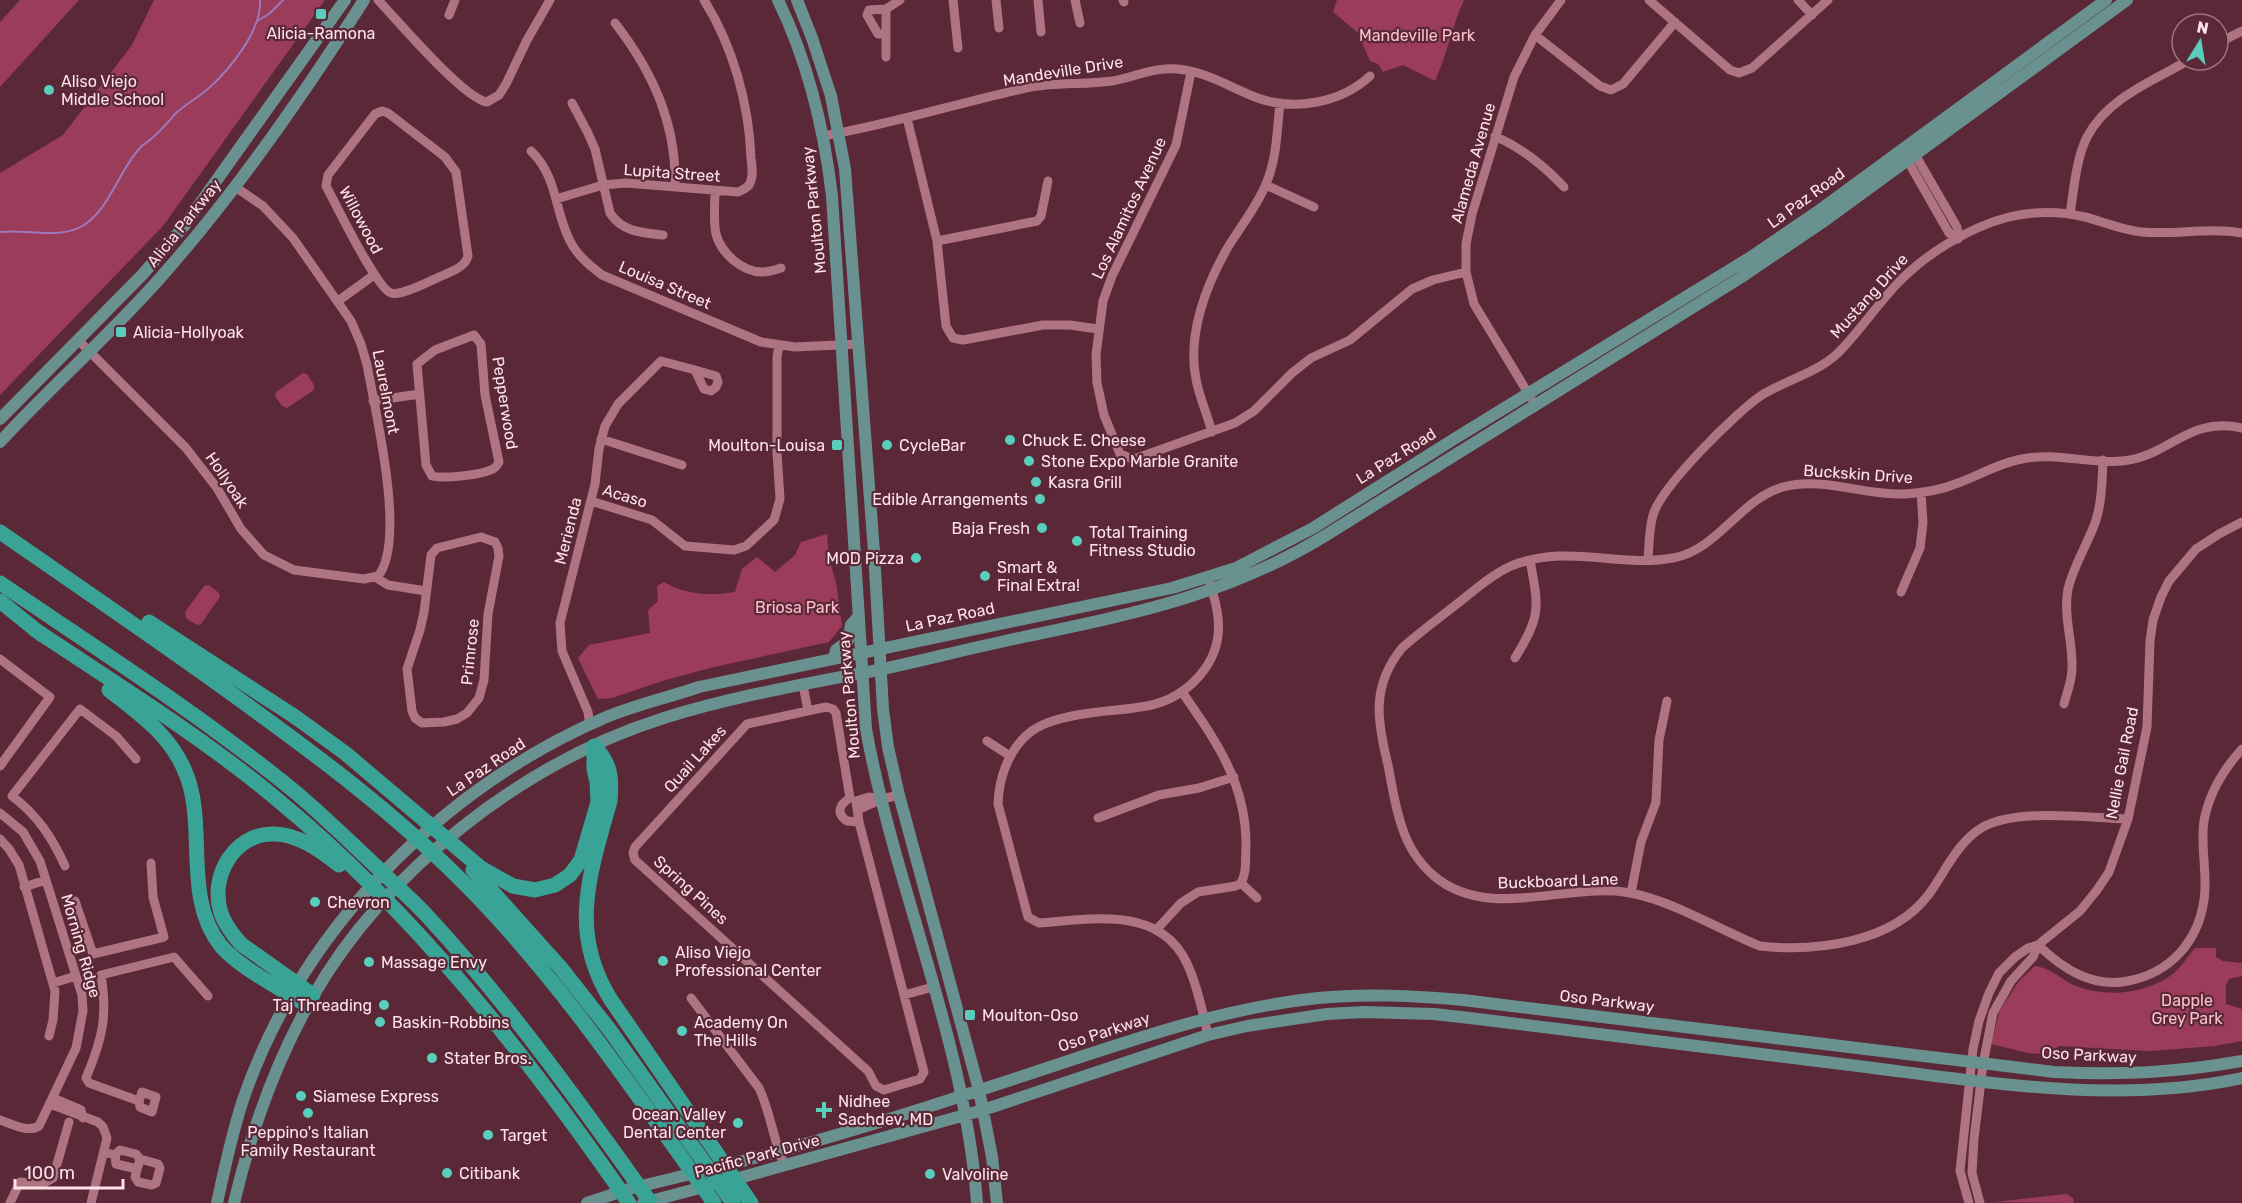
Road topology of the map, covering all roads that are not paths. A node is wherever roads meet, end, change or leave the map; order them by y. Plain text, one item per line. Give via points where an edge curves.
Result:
1 (345, 0) edge
2 (364, 0) edge
3 (378, 0) edge
4 (455, 0) edge
5 (550, 0) edge
6 (704, 0) edge
7 (778, 0) edge
8 (797, 0) edge
9 (900, 0) edge
10 (953, 0) edge
11 (996, 0) edge
12 (1038, 0) edge
13 (1075, 0) edge
14 (1561, 0) edge
15 (1649, 0) edge
16 (1798, 0) edge
17 (1828, 0) edge
18 (2106, 0) edge
19 (2127, 0) edge
20 (886, 9) junction
21 (449, 15) dead end
22 (1812, 15) junction
23 (1675, 22) junction
24 (615, 23) dead end
25 (1080, 23) dead end
26 (999, 28) dead end
27 (1041, 32) dead end
28 (886, 34) junction
29 (1535, 35) junction
30 (958, 48) dead end
31 (886, 57) dead end
32 (2170, 71) edge
33 (1191, 72) junction
34 (1370, 76) dead end
35 (572, 103) dead end
36 (1280, 103) junction
37 (269, 109) junction
38 (907, 118) junction
39 (839, 133) junction
40 (823, 136) junction
41 (1496, 136) junction
42 (531, 151) dead end
43 (1908, 151) junction
44 (1048, 181) dead end
45 (603, 185) junction
46 (1266, 185) junction
47 (234, 186) junction
48 (675, 187) junction
49 (1564, 187) dead end
50 (715, 191) junction
51 (556, 199) junction
52 (1314, 207) dead end
53 (2070, 214) junction
54 (184, 226) junction
55 (2242, 233) edge
56 (663, 235) dead end
57 (1958, 239) junction
58 (938, 241) junction
59 (781, 268) dead end
60 (373, 272) junction
61 (1466, 272) junction
62 (336, 298) junction
63 (1098, 329) junction
64 (78, 340) junction
65 (841, 344) junction
66 (859, 344) junction
67 (779, 346) junction
68 (88, 350) junction
69 (695, 370) dead end
70 (420, 397) junction
71 (1531, 399) junction
72 (374, 404) junction
73 (0, 419) edge
74 (2242, 428) edge
75 (1212, 432) junction
76 (601, 439) junction
77 (0, 442) edge
78 (2103, 460) junction
79 (682, 465) dead end
80 (1921, 492) junction
81 (591, 501) junction
82 (2242, 522) edge
83 (0, 532) edge
84 (1530, 560) junction
85 (1648, 560) junction
86 (378, 576) junction
87 (1208, 577) junction
88 (0, 583) edge
89 (426, 589) junction
90 (1212, 591) junction
91 (1901, 592) dead end
92 (0, 601) edge
93 (859, 616) junction
94 (34, 628) junction
95 (879, 649) junction
96 (860, 653) junction
97 (1515, 658) dead end
98 (0, 659) edge
99 (834, 659) junction
100 (880, 670) junction
101 (861, 673) junction
102 (1384, 678) joint
103 (803, 685) junction
104 (1182, 692) junction
105 (1667, 701) dead end
106 (2064, 704) dead end
107 (808, 711) junction
108 (590, 725) junction
109 (987, 741) dead end
110 (594, 746) junction
111 (2242, 749) edge
112 (1010, 756) junction
113 (136, 759) dead end
114 (0, 766) edge
115 (1234, 777) junction
116 (898, 795) junction
117 (882, 799) junction
118 (855, 803) junction
119 (0, 813) edge
120 (1098, 818) dead end
121 (2128, 819) junction
122 (859, 822) junction
123 (48, 832) junction
124 (0, 839) edge
125 (31, 844) junction
126 (633, 853) joint
127 (336, 858) junction
128 (151, 863) dead end
129 (65, 866) dead end
130 (474, 875) junction
131 (46, 880) junction
132 (1241, 884) junction
133 (24, 887) junction
134 (1631, 893) junction
135 (1257, 898) dead end
136 (75, 901) dead end
137 (83, 928) junction
138 (1156, 930) junction
139 (63, 934) junction
140 (2038, 945) junction
141 (76, 976) junction
142 (52, 983) junction
143 (933, 987) junction
144 (295, 989) junction
145 (904, 995) junction
146 (208, 996) dead end
147 (692, 998) dead end
148 (311, 1001) junction
149 (1204, 1018) junction
150 (81, 1032) junction
151 (102, 1035) junction
152 (1208, 1035) junction
153 (49, 1036) dead end
154 (2242, 1062) edge
155 (1977, 1063) junction
156 (2242, 1078) edge
157 (1975, 1081) junction
158 (979, 1090) junction
159 (961, 1096) junction
160 (52, 1101) junction
161 (139, 1101) dead end
162 (983, 1110) junction
163 (965, 1115) junction
164 (1, 1122) edge
165 (69, 1122) dead end
166 (104, 1152) junction
167 (778, 1152) junction
168 (139, 1164) dead end
169 (785, 1166) junction
170 (627, 1200) edge
171 (10, 1203) edge
172 (91, 1203) edge
173 (217, 1203) edge
174 (234, 1203) edge
175 (587, 1203) edge
176 (644, 1203) edge
177 (651, 1203) edge
178 (714, 1203) edge
179 (733, 1203) edge
180 (750, 1203) edge
181 (976, 1203) edge
182 (997, 1203) edge
183 (1969, 1203) edge
184 (1980, 1203) edge

1 - 37 main road, Alicia Parkway
2 - 47 main road, Alicia Parkway
3 - 5 street via 457,83 473,97 487,102 499,95 506,84
4 - 21 street
6 - 50 street, Lupita Street via 723,38 745,105 751,140 749,184 738,192
7 - 40 main road, Moulton Parkway via 801,53
8 - 39 main road, Moulton Parkway via 825,75
9 - 20 street
10 - 30 street
11 - 26 street
12 - 27 street
13 - 25 street
14 - 29 street, Alameda Avenue
15 - 23 street
16 - 22 street
17 - 22 street
18 - 43 main road, La Paz Road
19 - 43 main road, La Paz Road
20 - 28 street
20 - 28 street via 869,10 867,15 878,34
22 - 23 street via 1752,68 1739,74
23 - 29 street via 1623,84 1611,90 1600,86
24 - 48 street via 637,51 664,113 673,142
28 - 31 street
29 - 41 street, Alameda Avenue via 1514,77
32 - 53 street via 2119,100 2086,138
33 - 36 street, Mandeville Drive
33 - 38 street, Mandeville Drive via 1166,69 1113,81 1029,88
33 - 63 street, Los Alamitos Avenue via 1176,145 1112,276
34 - 36 street, Mandeville Drive via 1357,88 1329,100
35 - 45 street via 595,149
36 - 46 street
37 - 47 main road via 264,125 232,172
37 - 54 main road, Alicia Parkway
38 - 39 street, Mandeville Drive
38 - 58 street
39 - 40 street, Mandeville Drive
39 - 66 main road, Moulton Parkway
40 - 65 main road, Moulton Parkway via 832,196
41 - 49 street via 1520,148
41 - 61 street, Alameda Avenue via 1472,214
42 - 51 street, Louisa Street via 548,172
43 - 57 street via 1949,233
43 - 71 main road, La Paz Road
44 - 58 street via 1037,221
45 - 48 street, Lupita Street
45 - 51 street, Lupita Street
45 - 56 street via 616,223 626,229
46 - 52 street
46 - 75 street via 1224,254 1201,312 1196,337 1196,379
47 - 54 main road via 221,188 195,223
47 - 62 street, Laurelmont via 280,222
47 - 68 main road, Alicia Parkway via 168,270
48 - 50 street, Lupita Street
50 - 59 street via 714,223 725,252 745,268 760,272
51 - 67 street, Louisa Street via 570,242 602,275
53 - 55 street, Mustang Drive via 2139,232
53 - 57 street, Mustang Drive via 2008,217
54 - 64 main road, Alicia Parkway
57 - 85 street, Mustang Drive via 1910,271 1836,355 1741,409 1665,492 1653,514
58 - 63 street via 946,326 953,338 963,340 1043,325
60 - 60 street, Willowood via 325,180 375,114 382,111 445,157 456,172 468,256 462,266 399,293 387,290
60 - 62 street, Willowood
61 - 71 street, Alameda Avenue via 1474,304
61 - 75 street via 1412,289 1350,340 1311,358 1254,411
62 - 72 street, Laurelmont via 361,344
63 - 75 street, Los Alamitos Avenue via 1097,383 1104,415 1120,454 1137,458
64 - 68 street, Hollyoak
64 - 73 main road, Alicia Parkway
65 - 66 street, Louisa Street
65 - 67 street, Louisa Street
65 - 93 main road, Moulton Parkway
66 - 95 main road, Moulton Parkway
67 - 81 street, Acaso via 780,499 774,520 746,546 688,546 652,519
68 - 77 main road, Alicia Parkway
68 - 86 street, Hollyoak via 193,456 241,529 264,555 294,570 364,579
69 - 76 street, Merienda via 661,361 618,404
70 - 70 street, Pepperwood via 416,368 420,360 468,336 478,338 485,395 499,457 497,466 476,473 432,476 426,465
70 - 72 street
71 - 87 main road, La Paz Road via 1263,556
71 - 90 main road, La Paz Road via 1300,551
72 - 86 street, Laurelmont via 391,513 384,564
74 - 78 street, Buckskin Drive via 2211,426 2192,431 2136,459
76 - 79 street
76 - 81 street, Merienda
78 - 80 street, Buckskin Drive via 2024,458 1940,490
78 - 106 street via 2100,507 2068,591 2073,667
80 - 85 street, Buckskin Drive via 1882,494 1809,483 1782,487 1758,498 1699,548 1675,558
80 - 91 street via 1920,548
81 - 108 street, Merienda via 560,623 562,651
82 - 121 street, Nellie Gail Road via 2196,549 2181,564 2161,597 2150,641 2147,727
83 - 130 highway via 310,750
83 - 130 highway via 284,709 345,753 433,829
84 - 85 street, Buckskin Drive via 1577,555
84 - 97 street via 1536,613 1531,631
84 - 102 street, Buckskin Drive via 1490,578 1416,636 1391,661
86 - 89 street
87 - 90 street
87 - 95 main road, La Paz Road via 1143,595
88 - 177 highway via 229,742 294,791 349,841 429,918 537,1046
89 - 89 street, Primrose via 433,550 481,537 495,542 499,556 488,614 482,691 467,713 457,719 428,724 415,718 407,681
90 - 100 main road, La Paz Road
90 - 104 street via 1218,618 1215,648 1201,674
92 - 94 highway
93 - 96 main road, Moulton Parkway
93 - 99 main road
94 - 127 highway via 279,800
94 - 144 highway via 168,741 184,767 191,790 201,896 208,922 230,954
95 - 96 main road, La Paz Road
95 - 100 main road, Moulton Parkway
96 - 99 main road, La Paz Road
96 - 101 main road, Moulton Parkway
98 - 114 street via 50,697
99 - 108 main road, La Paz Road via 646,701
100 - 101 main road, La Paz Road
100 - 116 main road, Moulton Parkway via 888,747
101 - 103 main road, La Paz Road
101 - 117 main road, Moulton Parkway via 866,729
102 - 134 street, Buckboard Lane via 1379,727 1402,827 1411,849 1441,882 1482,898 1598,891
103 - 107 street
103 - 110 main road, La Paz Road via 662,719
104 - 112 street via 1149,705 1045,723 1021,741
104 - 115 street via 1216,740
105 - 134 street via 1659,740 1656,802 1639,850
107 - 118 street, Quail Lakes via 826,707 836,713
107 - 126 street, Quail Lakes via 747,724
108 - 110 main road
108 - 144 main road, La Paz Road via 519,763 430,828 354,904
109 - 112 street
110 - 130 highway via 598,802 585,850 570,875 545,889 524,889
110 - 148 main road, La Paz Road via 516,788 457,831 414,870 351,940
110 - 180 highway via 605,757 611,789 588,888 585,928 590,957 611,1000
111 - 140 street via 2218,780 2210,799 2203,839 2204,899 2195,930 2178,957 2136,980 2103,982 2076,974
112 - 138 street via 999,786 998,804 1028,917 1039,923 1124,919
113 - 123 street via 116,736 80,709 12,795
115 - 120 street via 1159,795
115 - 132 street via 1246,835
116 - 117 street
116 - 158 main road, Moulton Parkway
117 - 118 street via 869,797
117 - 143 main road, Moulton Parkway
118 - 122 street
118 - 122 street via 843,803 840,812 847,821
119 - 125 street, Morning Ridge
121 - 134 street, Buckboard Lane via 2015,817 1995,822 1969,837 1927,896 1905,917 1878,933 1831,944 1760,946 1668,904
121 - 140 street, Nellie Gail Road via 2109,872 2097,890 2079,911
122 - 145 street
123 - 125 street
123 - 129 street
124 - 133 street via 20,865
125 - 131 street, Morning Ridge
126 - 145 street, Spring Pines via 635,860 868,1071 878,1088 884,1090 924,1076
127 - 144 highway via 294,837 264,834 238,847 222,871 219,902 233,935
127 - 170 highway via 396,910 499,1025
128 - 137 street via 153,897 164,937 93,954
130 - 178 highway via 503,924 565,997
130 - 179 highway via 560,967 621,1045
131 - 133 street
131 - 139 street, Morning Ridge
132 - 135 street
132 - 138 street via 1198,892 1181,903
133 - 142 street
136 - 137 street
137 - 139 street
138 - 149 street via 1172,942 1187,962
139 - 141 street, Morning Ridge
140 - 155 street, Nellie Gail Road via 2033,957 2011,981 1994,1013
140 - 155 street, Nellie Gail Road via 2028,948 1999,973 1979,1021
141 - 142 street
141 - 150 street, Morning Ridge via 82,995
142 - 153 street via 56,1001
143 - 145 street
143 - 159 main road, Moulton Parkway
144 - 148 highway
144 - 173 main road, La Paz Road via 245,1095
146 - 151 street via 174,957 101,975 105,1006
147 - 167 street via 759,1089
148 - 174 main road, La Paz Road via 263,1102
149 - 152 street
149 - 155 main road, Oso Parkway via 1318,998 1420,996
149 - 158 main road, Oso Parkway
150 - 151 street
150 - 160 street, Morning Ridge
151 - 161 street via 86,1078 89,1083
152 - 157 main road, Oso Parkway via 1327,1014 1424,1014
152 - 162 main road, Oso Parkway
154 - 155 main road, Oso Parkway via 2182,1071 2116,1074
155 - 157 street, Nellie Gail Road
156 - 157 main road, Oso Parkway via 2171,1089 2111,1091
157 - 183 street, Nellie Gail Road via 1960,1171
157 - 184 street, Nellie Gail Road via 1972,1173
158 - 159 main road, Pacific Park Drive
158 - 162 main road, Moulton Parkway
159 - 163 main road, Moulton Parkway
159 - 167 main road, Pacific Park Drive
160 - 164 street, Morning Ridge via 35,1128
160 - 166 street via 81,1110 83,1118 98,1122 107,1138
162 - 163 main road, Pacific Park Drive
162 - 182 main road, Moulton Parkway
163 - 169 main road, Pacific Park Drive
163 - 181 main road, Moulton Parkway
165 - 171 street via 53,1178 42,1184 20,1182
166 - 168 street via 136,1154
166 - 172 street
167 - 169 street
167 - 175 main road, Pacific Park Drive
169 - 176 main road, Pacific Park Drive

